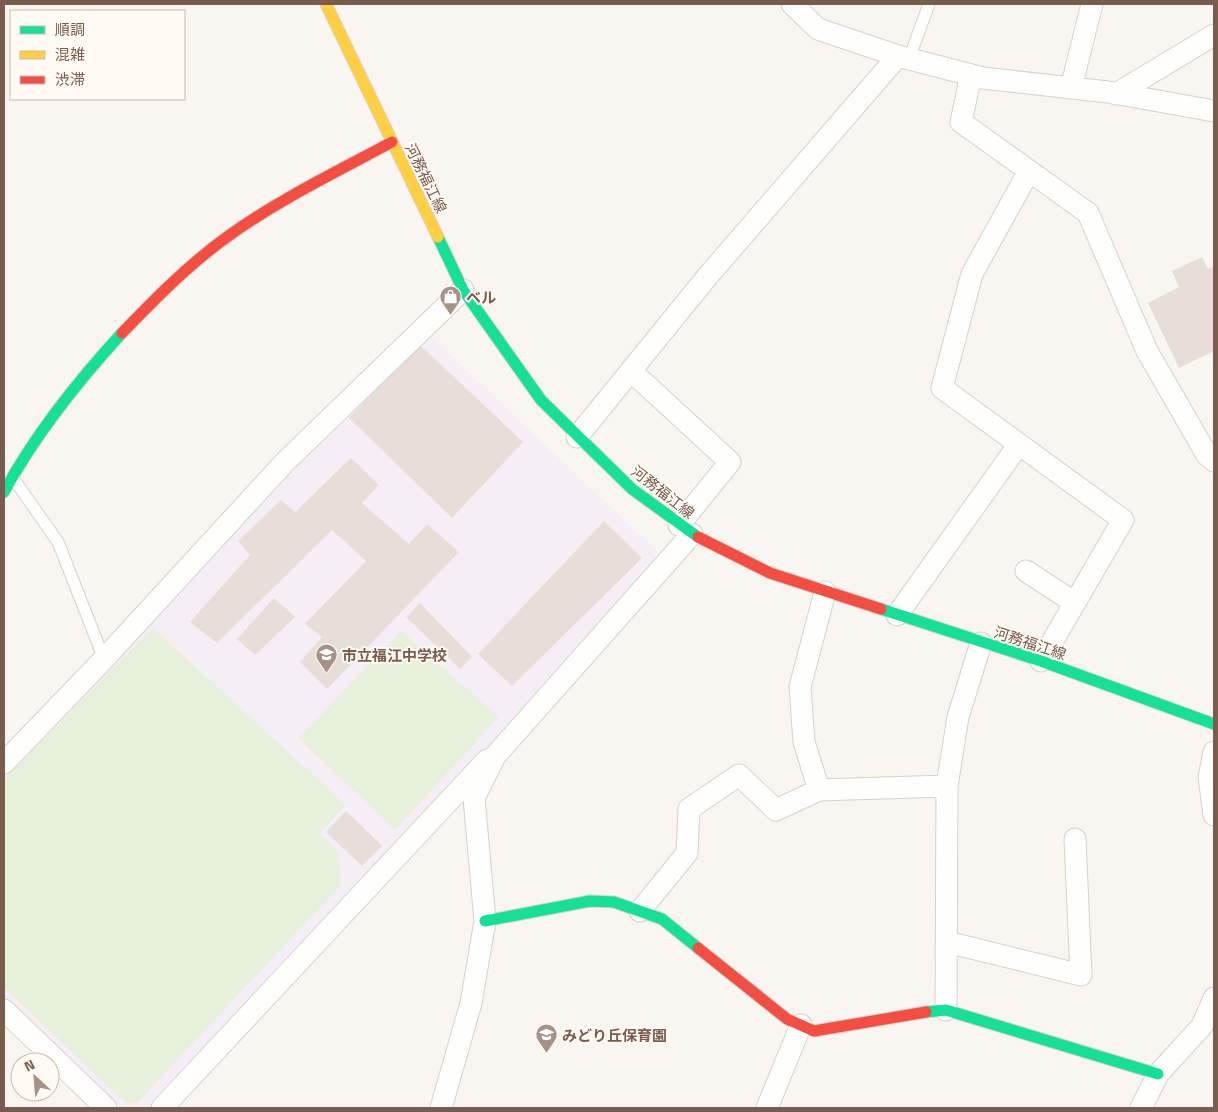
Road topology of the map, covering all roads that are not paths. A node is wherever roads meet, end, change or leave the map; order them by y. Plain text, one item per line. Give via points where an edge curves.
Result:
1 (326, 4) edge
2 (792, 4) edge
3 (929, 4) edge
4 (1092, 4) edge
5 (1214, 35) edge
6 (904, 58) junction
7 (971, 75) junction
8 (1071, 88) junction
9 (1116, 94) junction
10 (1214, 111) edge
11 (392, 142) junction
12 (1029, 170) junction
13 (463, 290) junction
14 (630, 371) junction
15 (577, 437) junction
16 (1019, 444) junction
17 (1214, 461) edge
18 (4, 467) edge
19 (12, 476) junction
20 (4, 492) edge
21 (686, 529) junction
22 (1026, 571) dead end
23 (825, 592) junction
24 (1074, 604) junction
25 (897, 615) junction
26 (981, 643) junction
27 (104, 659) junction
28 (1041, 661) junction
29 (1214, 724) edge
30 (1214, 752) edge
31 (495, 756) junction
32 (4, 763) edge
33 (947, 786) junction
34 (819, 790) junction
35 (1214, 815) edge
36 (1074, 839) dead end
37 (640, 911) junction
38 (485, 921) junction
39 (947, 942) junction
40 (1214, 998) edge
41 (4, 1010) edge
42 (946, 1010) junction
43 (802, 1025) junction
44 (1158, 1074) junction
45 (106, 1108) edge
46 (162, 1108) edge
47 (441, 1108) edge
48 (767, 1108) edge
49 (1141, 1108) edge

1 - 11 street, 河務福江線
2 - 6 street via 818,29
3 - 6 lane
4 - 8 street
5 - 9 street
6 - 7 street
6 - 14 street via 707,277
7 - 8 street
7 - 12 street via 961,122
8 - 9 street
9 - 10 street
11 - 13 street, 河務福江線
11 - 19 street via 276,205 193,264 127,327 66,395
12 - 16 street via 972,274 942,388
12 - 17 street via 1088,213 1147,351 1207,455
13 - 15 street, 河務福江線 via 523,377
13 - 27 street via 285,462
14 - 15 street
14 - 21 street via 730,462
15 - 21 street, 河務福江線 via 632,489
16 - 24 street via 1123,520
16 - 25 street
18 - 19 lane
19 - 20 street
19 - 27 lane via 58,542
21 - 23 street, 河務福江線 via 770,573
21 - 31 street
22 - 24 street
23 - 25 street, 河務福江線
23 - 34 street via 800,687 804,742
24 - 28 street
25 - 26 street, 河務福江線
26 - 28 street, 河務福江線
26 - 33 street via 958,717
27 - 32 street
28 - 29 street, 河務福江線
30 - 35 street via 1210,777
31 - 38 street via 474,798
31 - 46 street via 483,762 408,847
33 - 34 street
33 - 39 street
34 - 37 street via 776,810 739,775 689,809 687,853
36 - 39 street via 1081,975
37 - 38 street via 614,902 590,901
37 - 43 street via 662,918 787,1019
38 - 47 street via 471,1003
39 - 42 street
40 - 44 street via 1202,1026
41 - 45 street
42 - 43 street via 814,1031
42 - 44 street
43 - 48 street
44 - 49 street

